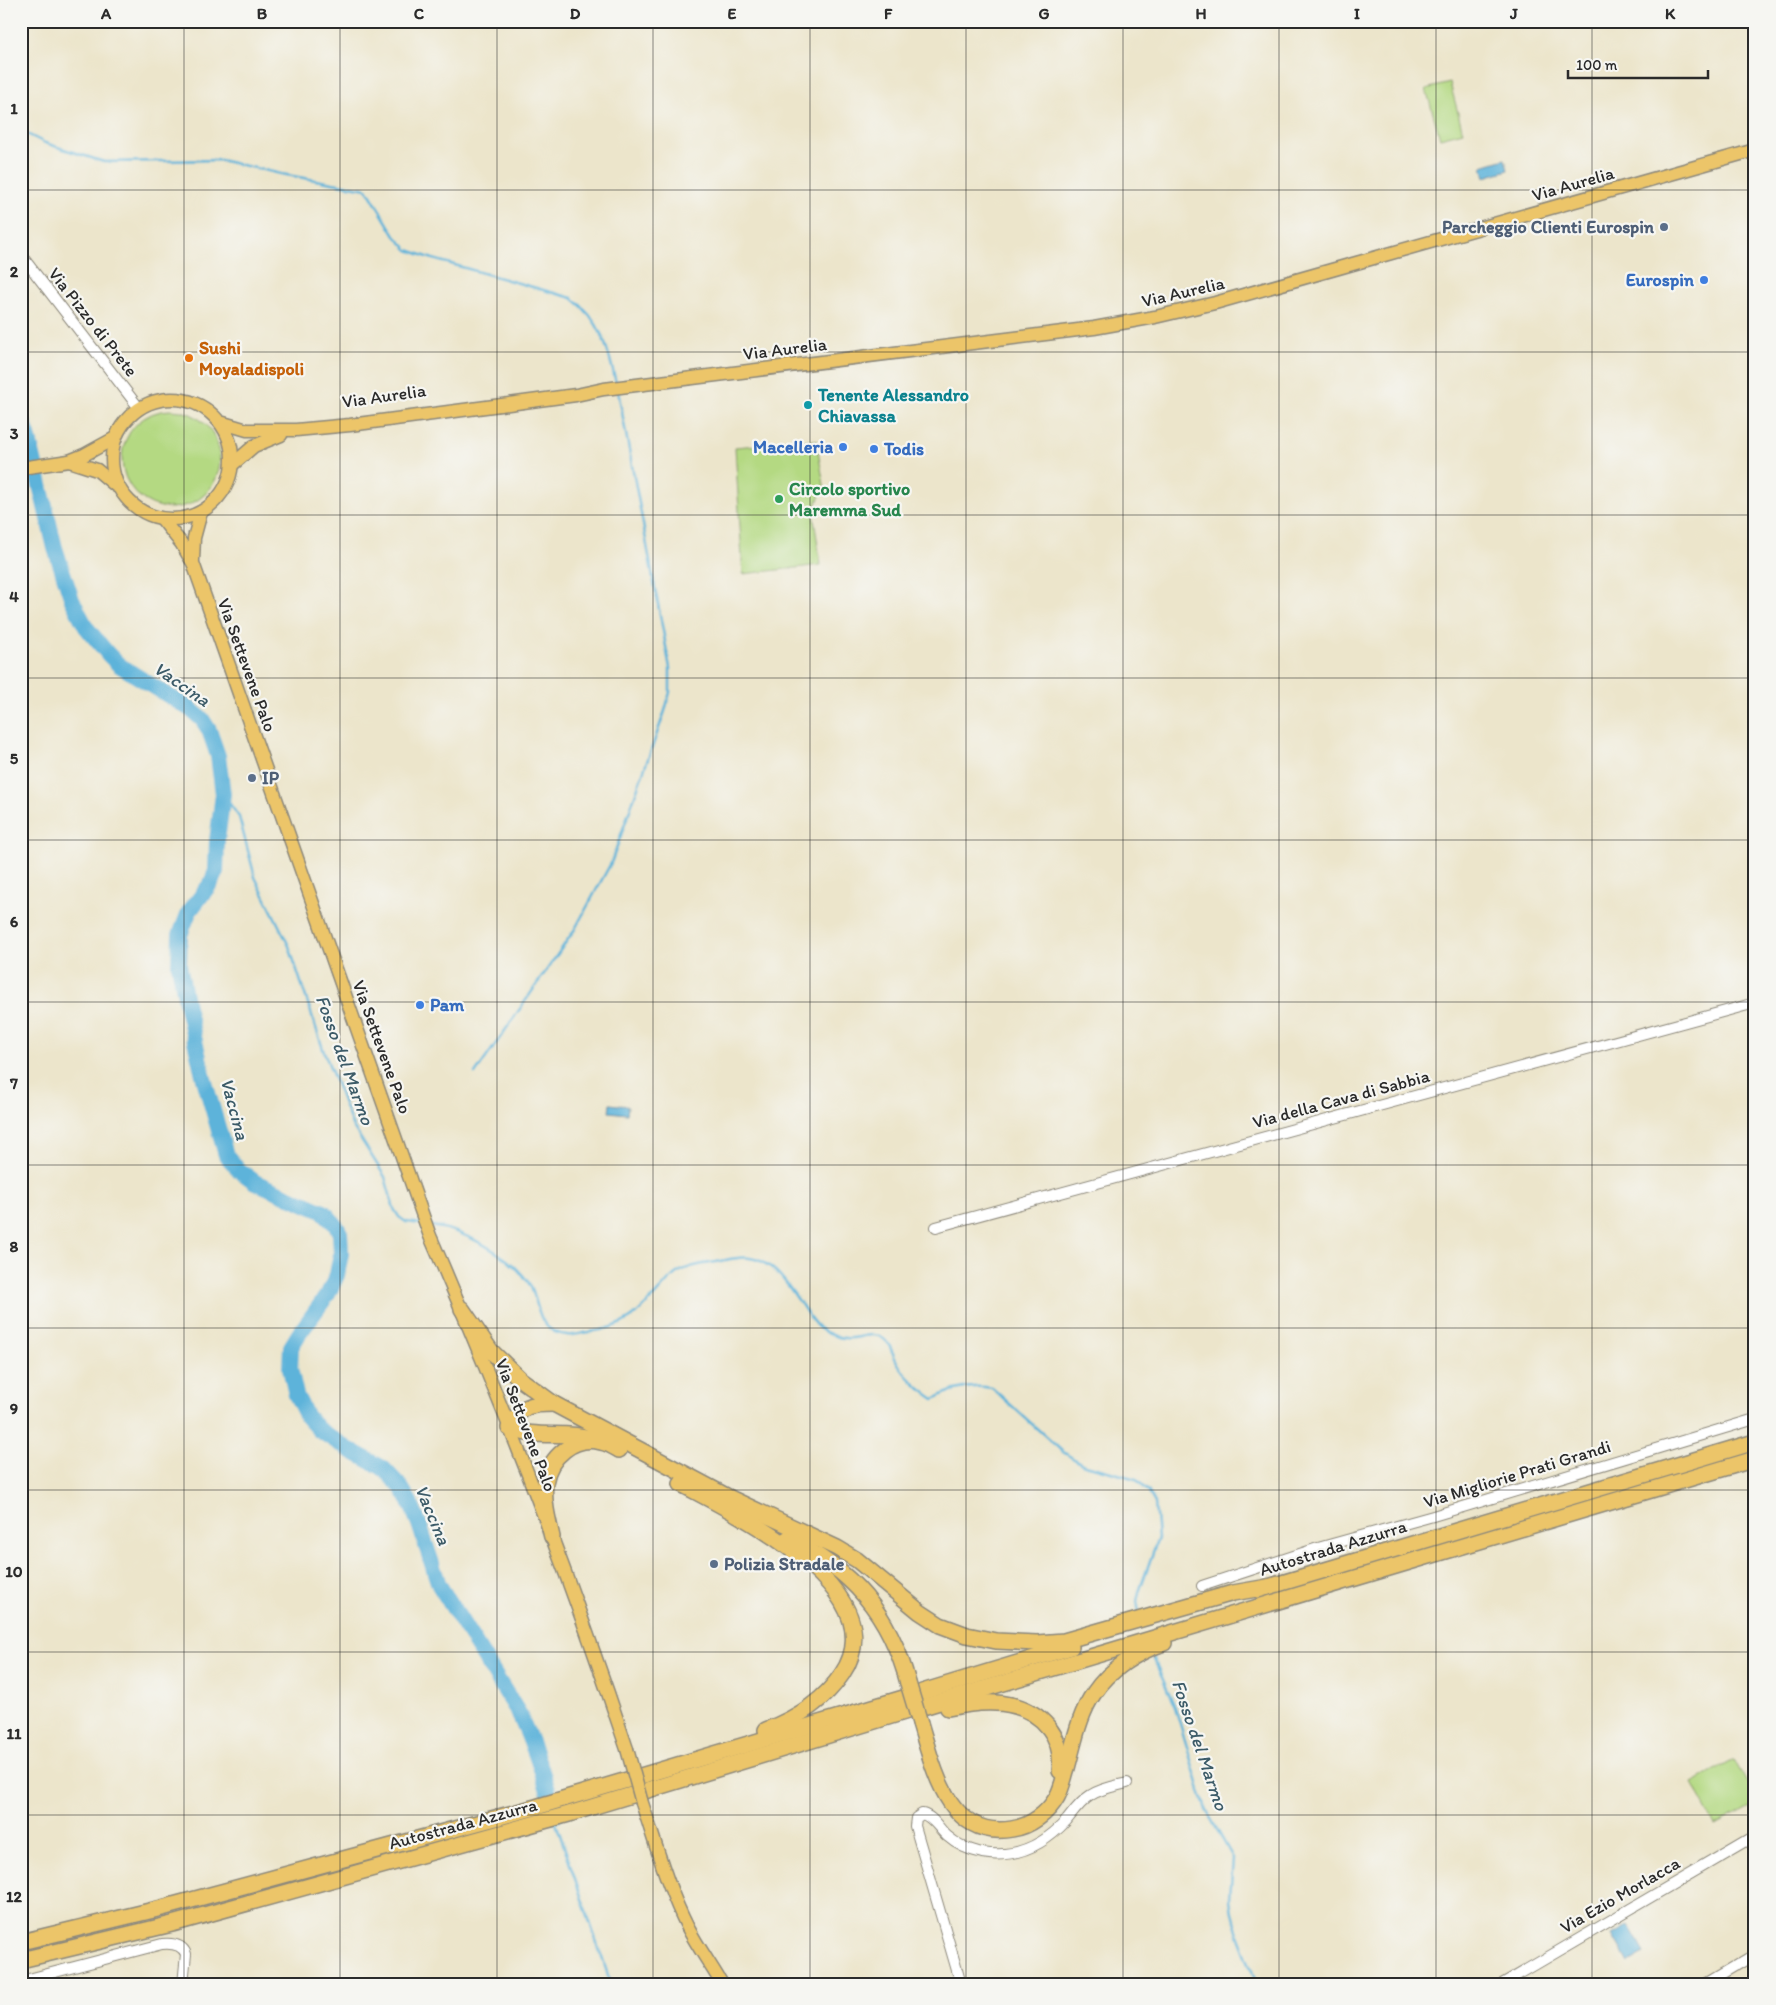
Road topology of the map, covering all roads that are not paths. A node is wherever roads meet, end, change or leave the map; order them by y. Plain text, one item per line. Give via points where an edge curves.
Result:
1 (1755, 150) edge
2 (21, 256) edge
3 (140, 408) junction
4 (220, 422) junction
5 (296, 430) junction
6 (115, 438) junction
7 (68, 460) junction
8 (232, 465) junction
9 (21, 468) edge
10 (118, 488) junction
11 (201, 512) junction
12 (162, 519) junction
13 (194, 563) junction
14 (1755, 1003) edge
15 (936, 1227) dead end
16 (462, 1309) junction
17 (554, 1404) junction
18 (1755, 1419) edge
19 (509, 1428) junction
20 (602, 1442) junction
21 (1755, 1442) edge
22 (1755, 1459) edge
23 (784, 1524) junction
24 (761, 1527) junction
25 (552, 1538) junction
26 (1202, 1586) dead end
27 (1269, 1595) junction
28 (1145, 1633) junction
29 (918, 1706) junction
30 (655, 1771) junction
31 (1127, 1784) dead end
32 (538, 1815) junction
33 (1755, 1836) edge
34 (21, 1942) edge
35 (1755, 1956) edge
36 (21, 1960) edge
37 (21, 1981) edge
38 (183, 1984) edge
39 (722, 1984) edge
40 (961, 1984) edge
41 (1502, 1984) edge
42 (1706, 1984) edge

1 - 5 main road, Via Aurelia via 1164,315 1036,336 631,386 350,426
2 - 3 street, Via Pizzo di Prete
3 - 4 main road via 156,400 174,398 207,410
3 - 6 main road via 124,421
4 - 5 main road, Via Aurelia via 248,430
4 - 8 main road via 230,443
5 - 8 main road, Via Aurelia via 254,446
6 - 7 main road
6 - 10 main road via 112,472
7 - 9 main road
7 - 10 main road via 97,470
8 - 11 main road via 227,484 216,500
10 - 12 main road via 129,503 144,514
11 - 12 main road via 182,519
11 - 13 main road, Via Settevene Palo via 194,538
12 - 13 main road, Via Settevene Palo
13 - 16 main road, Via Settevene Palo via 430,1236
14 - 15 street, Via della Cava di Sabbia
16 - 17 highway via 491,1352
16 - 19 main road, Via Settevene Palo
17 - 19 highway via 529,1405 519,1412
17 - 23 highway
18 - 26 street, Via Migliorie Prati Grandi via 1318,1548
19 - 20 highway via 577,1435
19 - 25 main road, Via Settevene Palo
20 - 24 highway
20 - 25 highway via 573,1445 550,1466 545,1506
21 - 27 highway, Autostrada Azzurra
22 - 27 highway, Autostrada Azzurra
23 - 28 highway via 844,1552 924,1615 967,1635 1001,1642 1046,1643
23 - 29 highway via 844,1569 874,1599 905,1654
24 - 29 highway via 827,1560 861,1590 888,1629
24 - 30 highway via 811,1566 840,1597 853,1634 848,1664 824,1695 793,1718 691,1754
25 - 39 main road, Via Settevene Palo, bridge via 627,1749 667,1879 694,1940
27 - 28 highway via 1238,1591
27 - 28 highway via 1244,1618
28 - 29 highway, Autostrada Azzurra
28 - 29 highway via 1093,1694 1078,1728 1058,1796 1042,1815 1018,1828 985,1828 953,1808 940,1784
29 - 29 highway via 986,1703 1011,1705 1031,1713 1047,1726 1059,1748 1061,1764 1055,1791 1044,1808 1022,1821 998,1825 975,1818 961,1808 949,1794
29 - 30 highway, Autostrada Azzurra
29 - 32 highway, Autostrada Azzurra via 760,1762 714,1770 569,1814
30 - 32 highway, Autostrada Azzurra via 562,1800
31 - 40 street via 1090,1795 1046,1839 1015,1853 989,1854 971,1850 952,1841 928,1816 922,1814 916,1818 915,1826
32 - 34 highway, Autostrada Azzurra
32 - 36 highway, Autostrada Azzurra via 172,1924
33 - 41 street, Via Ezio Morlacca
35 - 42 street
37 - 38 street via 162,1944 173,1944 180,1946 186,1954

